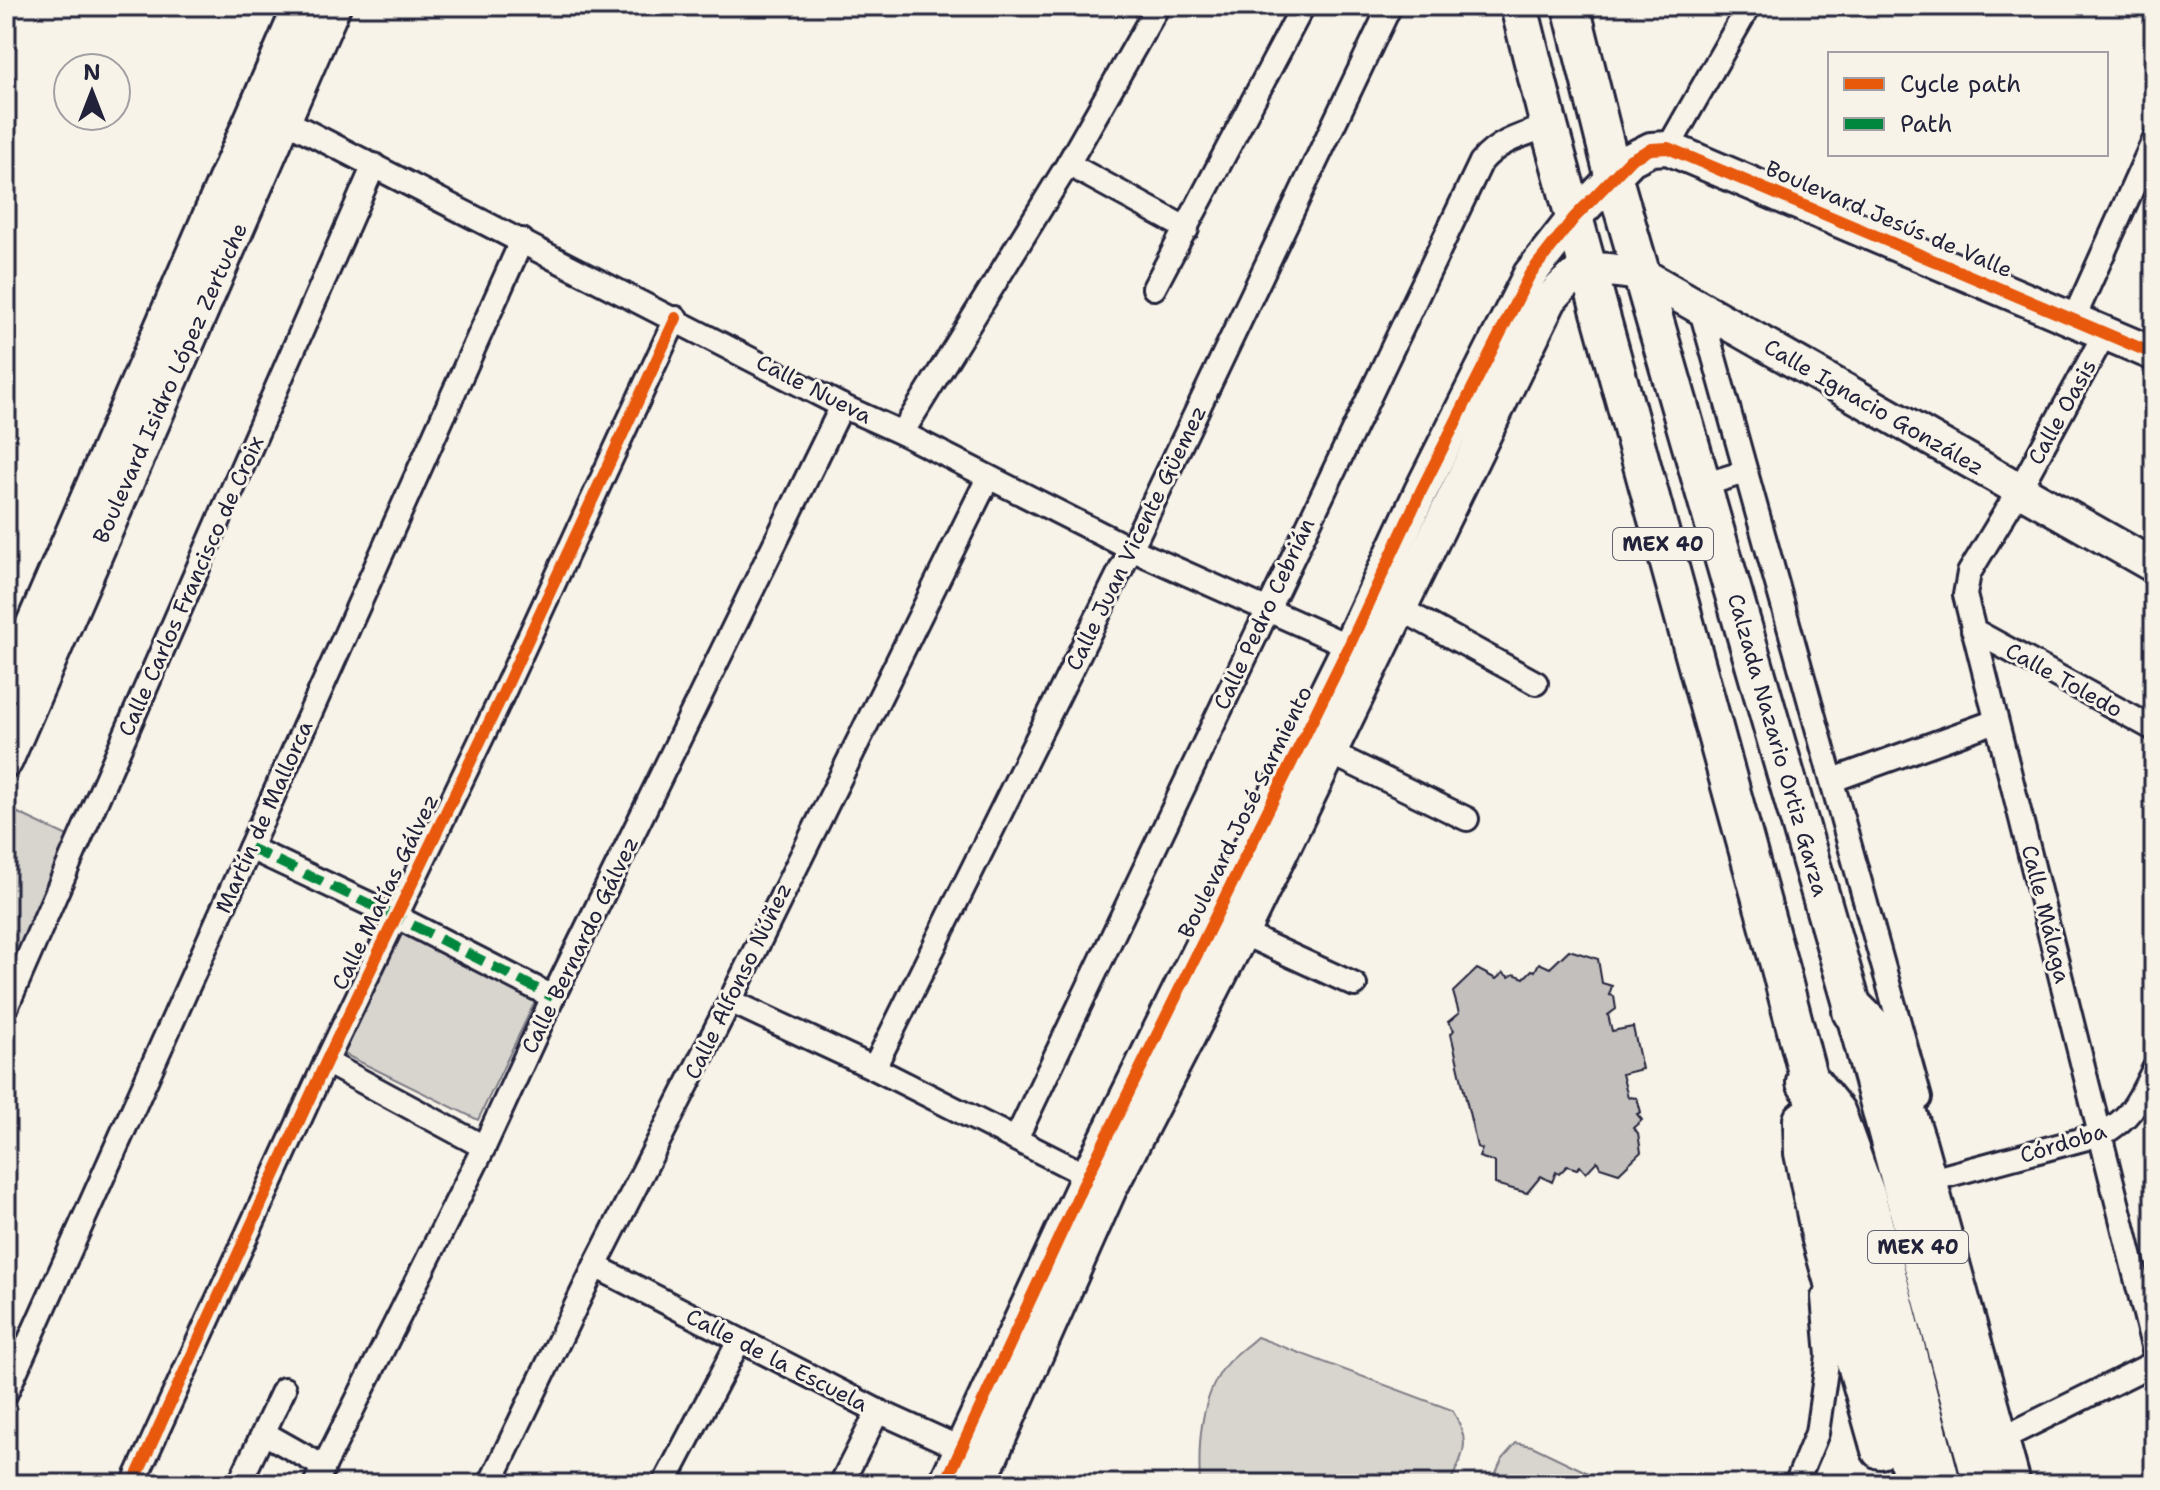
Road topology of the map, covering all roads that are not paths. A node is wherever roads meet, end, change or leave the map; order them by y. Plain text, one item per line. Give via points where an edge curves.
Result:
1 (300, 6) edge
2 (334, 6) edge
3 (1158, 6) edge
4 (1303, 6) edge
5 (1390, 6) edge
6 (1519, 6) edge
7 (1571, 6) edge
8 (1749, 6) edge
9 (284, 120) junction
10 (1549, 126) junction
11 (2154, 140) edge
12 (1668, 148) junction
13 (1068, 164) junction
14 (374, 165) junction
15 (1614, 179) junction
16 (1574, 218) junction
17 (1187, 229) junction
18 (522, 240) junction
19 (1588, 268) junction
20 (1641, 274) junction
21 (1154, 288) dead end
22 (1700, 307) junction
23 (676, 318) junction
24 (2074, 318) junction
25 (2105, 333) junction
26 (2154, 354) edge
27 (842, 406) junction
28 (132, 431) junction
29 (902, 433) junction
30 (1745, 472) junction
31 (988, 478) junction
32 (1703, 485) junction
33 (2019, 490) junction
34 (1435, 497) junction
35 (1131, 549) junction
36 (2154, 566) edge
37 (1399, 608) junction
38 (1267, 609) junction
39 (1973, 630) junction
40 (1349, 646) junction
41 (1536, 683) dead end
42 (6, 686) edge
43 (1996, 721) junction
44 (2154, 729) edge
45 (1329, 752) junction
46 (6, 761) edge
47 (1833, 780) junction
48 (1467, 819) dead end
49 (250, 848) junction
50 (395, 916) junction
51 (1242, 933) junction
52 (1355, 985) dead end
53 (553, 997) junction
54 (730, 1001) junction
55 (6, 1008) edge
56 (1854, 1011) junction
57 (326, 1062) junction
58 (874, 1068) junction
59 (2154, 1069) edge
60 (1808, 1082) junction
61 (2102, 1134) junction
62 (1016, 1139) junction
63 (484, 1147) junction
64 (1942, 1177) junction
65 (1099, 1182) junction
66 (1821, 1240) junction
67 (595, 1266) junction
68 (739, 1341) junction
69 (2154, 1350) edge
70 (2154, 1363) edge
71 (284, 1389) dead end
72 (6, 1393) edge
73 (878, 1411) junction
74 (264, 1433) junction
75 (2006, 1437) junction
76 (962, 1449) junction
77 (319, 1475) edge
78 (133, 1484) edge
79 (239, 1484) edge
80 (490, 1484) edge
81 (664, 1484) edge
82 (841, 1484) edge
83 (945, 1484) edge
84 (979, 1484) edge
85 (1796, 1484) edge
86 (1890, 1484) edge
87 (1914, 1484) edge
88 (1939, 1484) edge
89 (1960, 1484) edge
90 (1982, 1484) edge
91 (2009, 1484) edge

1 - 28 street, Boulevard Isidro López Zertuche
2 - 9 street, Boulevard Isidro López Zertuche
3 - 13 street
4 - 17 street
5 - 35 street, Calle Juan Vicente Güemez
6 - 10 main road, MEX 40
7 - 15 main road, Calzada Nazario Ortiz Garza / MEX 40
8 - 12 street
9 - 14 street, Calle Nueva
9 - 28 street, Boulevard Isidro López Zertuche
10 - 16 main road, MEX 40
10 - 38 street, Calle Pedro Cebrián via 1506,141 1481,162
11 - 24 street
12 - 15 street via 1640,152
12 - 24 street, Boulevard Jesús de Valle
13 - 17 street
13 - 29 street
14 - 18 street, Calle Nueva
14 - 55 street, Calle Carlos Francisco de Croix
15 - 16 street, Boulevard José Sarmiento
15 - 20 main road, Calzada Nazario Ortiz Garza / MEX 40
16 - 19 main road, MEX 40
16 - 34 street, Boulevard José Sarmiento via 1530,274
17 - 21 street
18 - 23 street, Calle Nueva
18 - 49 street, Martín de Mallorca
19 - 20 street, Calle Ignacio González
19 - 34 street, Boulevard José Sarmiento via 1564,282 1550,300
19 - 60 main road, MEX 40
20 - 22 street, Calle Ignacio González
20 - 32 main road, Calzada Nazario Ortiz Garza / MEX 40
22 - 30 street
22 - 33 street, Calle Ignacio González
23 - 27 street, Calle Nueva
23 - 50 street, Calle Matías Gálvez
24 - 25 street, Boulevard Jesús de Valle
25 - 26 street, Boulevard Jesús de Valle
25 - 33 street, Calle Oasis
27 - 29 street, Calle Nueva
27 - 53 street, Calle Bernardo Gálvez
28 - 42 street, Boulevard Isidro López Zertuche
28 - 46 street, Boulevard Isidro López Zertuche
29 - 31 street, Calle Nueva
30 - 32 street
30 - 47 street
31 - 35 street, Calle Nueva
31 - 54 street, Calle Alfonso Núñez
32 - 56 main road, Calzada Nazario Ortiz Garza / MEX 40
33 - 36 street, Calle Ignacio González
33 - 39 street, Calle Málaga via 1965,583
34 - 37 street, Boulevard José Sarmiento
34 - 40 street, Boulevard José Sarmiento
35 - 38 street, Calle Nueva
35 - 58 street, Calle Juan Vicente Güemez
37 - 41 street
37 - 45 street, Boulevard José Sarmiento
38 - 40 street, Calle Nueva
38 - 62 street, Calle Pedro Cebrián
39 - 43 street, Calle Málaga
39 - 44 street, Calle Toledo
40 - 65 street, Boulevard José Sarmiento
43 - 47 street
43 - 61 street, Calle Málaga
45 - 48 street
45 - 51 street, Boulevard José Sarmiento
47 - 64 street
49 - 50 street
49 - 72 street, Martín de Mallorca
50 - 53 street
50 - 57 street, Calle Matías Gálvez
51 - 52 street
51 - 65 street, Boulevard José Sarmiento
53 - 63 street, Calle Bernardo Gálvez
54 - 58 street
54 - 67 street, Calle Alfonso Núñez
56 - 75 highway via 1880,1037
56 - 89 main road via 1848,1046 1851,1073
56 - 90 main road, Calzada Nazario Ortiz Garza / MEX 40
57 - 63 street
57 - 78 street, Calle Matías Gálvez
58 - 62 street
59 - 61 street, Córdoba via 2131,1113
60 - 66 main road via 1803,1153
60 - 87 main road, MEX 40
60 - 88 highway via 1834,1114 1864,1197
61 - 64 street, Córdoba
61 - 69 street, Calle Málaga
62 - 65 street
63 - 77 street, Calle Bernardo Gálvez
64 - 75 street
65 - 76 street, Boulevard José Sarmiento
65 - 84 street, Boulevard José Sarmiento
66 - 85 street via 1828,1356 1817,1433
66 - 86 main road
67 - 68 street, Calle de la Escuela
67 - 80 street, Calle Alfonso Núñez
68 - 73 street, Calle de la Escuela
68 - 81 street
70 - 75 street
71 - 74 street
73 - 76 street, Calle de la Escuela
73 - 82 street
74 - 77 street
74 - 79 street
75 - 91 highway
76 - 83 street, Boulevard José Sarmiento

